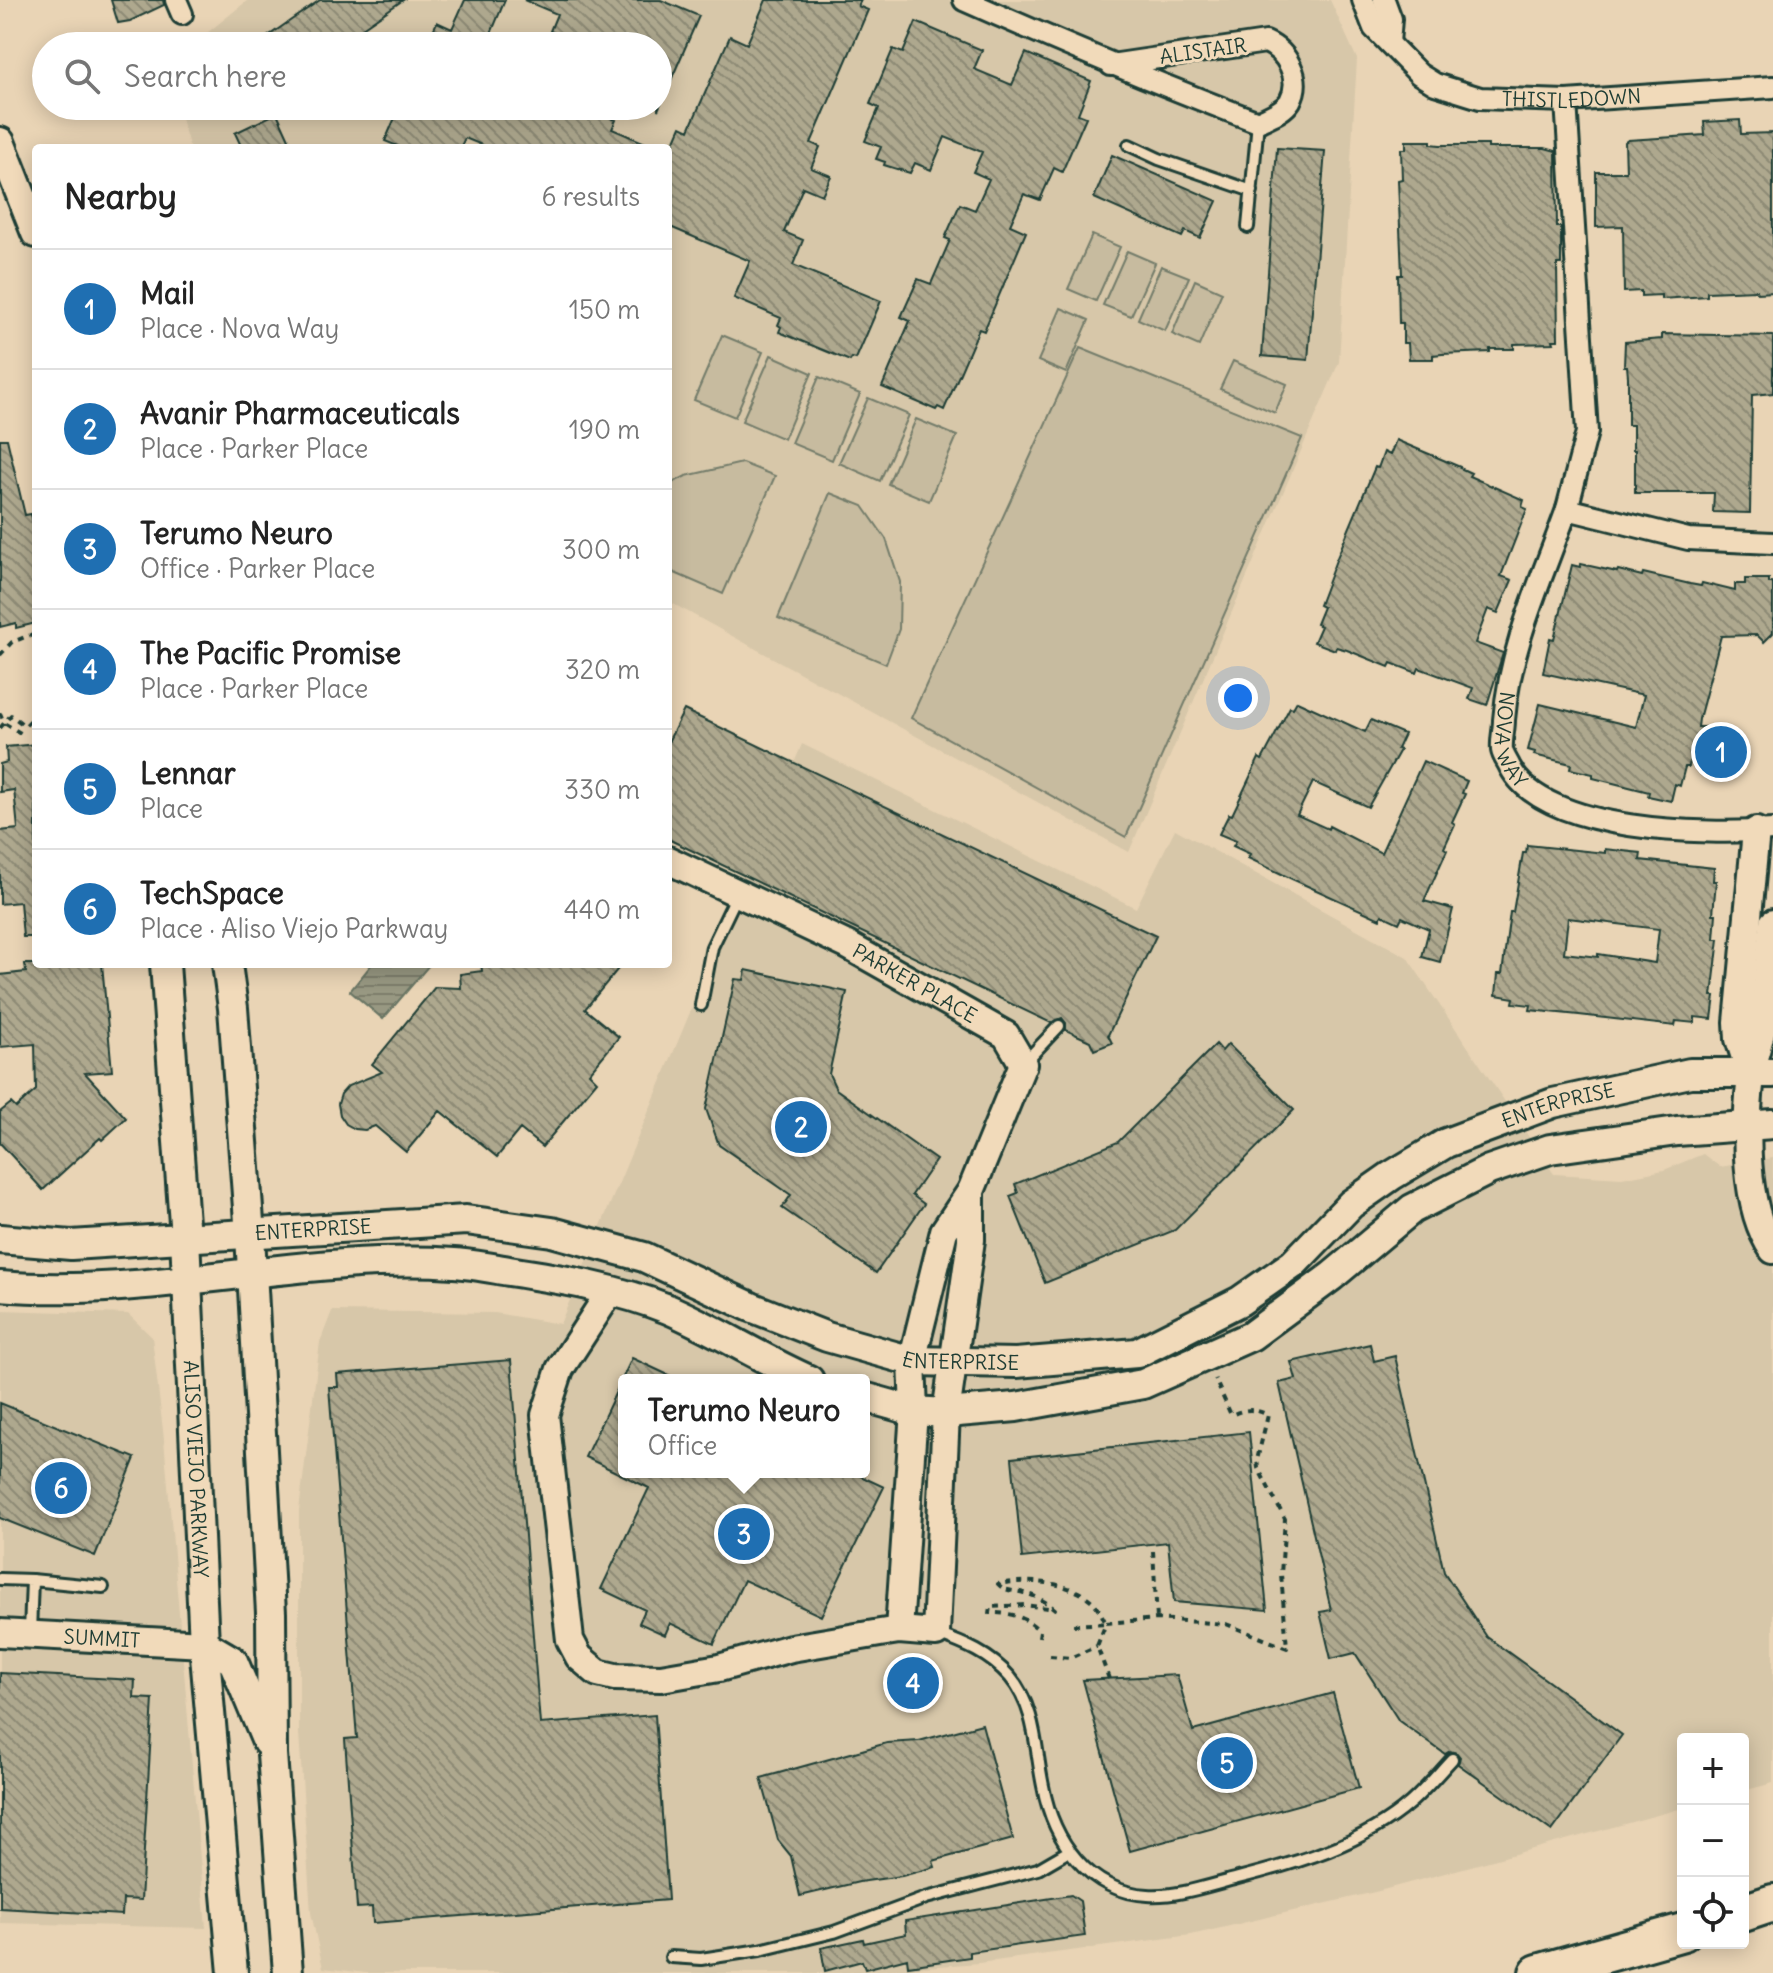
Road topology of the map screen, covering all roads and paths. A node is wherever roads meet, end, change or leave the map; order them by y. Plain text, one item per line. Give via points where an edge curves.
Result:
1 (964, 0) edge
2 (1363, 0) edge
3 (1384, 0) edge
4 (1389, 43) junction
5 (1111, 65) junction
6 (1773, 87) edge
7 (1566, 101) junction
8 (1258, 122) junction
9 (0, 142) edge
10 (1129, 145) dead end
11 (1252, 191) junction
12 (32, 223) edge
13 (1248, 227) dead end
14 (1567, 509) junction
15 (1773, 543) edge
16 (32, 634) edge
17 (0, 655) edge
18 (0, 713) edge
19 (32, 722) edge
20 (4, 723) junction
21 (0, 728) edge
22 (22, 734) dead end
23 (1764, 830) edge
24 (672, 862) edge
25 (738, 893) junction
26 (1773, 923) edge
27 (165, 968) edge
28 (228, 968) edge
29 (701, 1005) dead end
30 (1059, 1026) dead end
31 (1023, 1064) junction
32 (1762, 1073) edge
33 (1761, 1125) edge
34 (971, 1191) junction
35 (250, 1235) junction
36 (185, 1237) junction
37 (0, 1239) edge
38 (1773, 1250) edge
39 (252, 1271) junction
40 (188, 1279) junction
41 (0, 1286) edge
42 (610, 1292) junction
43 (912, 1361) junction
44 (952, 1361) junction
45 (796, 1374) edge
46 (1214, 1375) dead end
47 (870, 1399) edge
48 (914, 1411) junction
49 (946, 1413) junction
50 (1153, 1551) dead end
51 (0, 1579) edge
52 (32, 1580) junction
53 (103, 1587) dead end
54 (1157, 1619) junction
55 (1106, 1623) junction
56 (1072, 1625) dead end
57 (899, 1630) junction
58 (0, 1633) edge
59 (936, 1633) junction
60 (30, 1634) junction
61 (1039, 1637) dead end
62 (204, 1644) junction
63 (1097, 1646) junction
64 (1050, 1656) dead end
65 (893, 1664) dead end
66 (935, 1666) dead end
67 (900, 1669) junction
68 (928, 1671) junction
69 (1109, 1679) dead end
70 (272, 1754) junction
71 (1452, 1759) dead end
72 (1069, 1851) junction
73 (1773, 1903) edge
74 (1749, 1911) edge
75 (1677, 1934) edge
76 (671, 1957) dead end
77 (233, 1973) edge
78 (288, 1973) edge
79 (1538, 1973) edge

1 - 5 street, ALISTAIR
2 - 4 street, THISTLEDOWN via 1374,28
3 - 4 street via 1391,19
4 - 7 street, THISTLEDOWN via 1435,84 1480,98
5 - 8 street, ALISTAIR
5 - 8 street, ALISTAIR via 1266,42 1281,49 1294,75 1291,99
6 - 7 street, THISTLEDOWN
7 - 14 street, NOVA WAY via 1587,432
8 - 11 lane
9 - 12 main road
10 - 11 lane
11 - 13 lane
14 - 15 street via 1688,539
14 - 23 street, NOVA WAY via 1516,645 1506,689 1502,751 1515,776 1535,796 1590,817 1661,829
16 - 17 path via 12,642
18 - 20 path
19 - 20 path via 25,726 11,715
20 - 21 path
20 - 22 path
23 - 32 street, NOVA WAY via 1738,1022 1739,1039
24 - 25 street, PARKER PLACE
25 - 29 lane via 712,947
25 - 31 street, PARKER PLACE via 847,945 1006,1035
26 - 32 street
27 - 36 main road, ALISO VIEJO PARKWAY
28 - 35 main road
30 - 31 lane
31 - 34 street
32 - 33 street
32 - 44 main road, ENTERPRISE via 1690,1073 1553,1103 1446,1143 1351,1204 1293,1264 1240,1301 1137,1353 1016,1363
33 - 38 street via 1750,1184
33 - 49 main road, ENTERPRISE via 1550,1149 1489,1170 1412,1209 1251,1336 1208,1356 1143,1384 1016,1407
34 - 43 street via 944,1231
34 - 44 street via 971,1240
35 - 36 main road, ENTERPRISE
35 - 39 main road
35 - 43 main road, ENTERPRISE via 466,1220 552,1232 644,1257 827,1337
36 - 37 main road, ENTERPRISE via 71,1245
36 - 40 main road, ALISO VIEJO PARKWAY
39 - 40 main road, ENTERPRISE
39 - 42 main road, ENTERPRISE via 456,1263
39 - 70 main road via 271,1613
40 - 41 main road, ENTERPRISE
40 - 62 main road, ALISO VIEJO PARKWAY
42 - 45 main road, ENTERPRISE via 668,1310
42 - 57 street via 560,1369 545,1415 570,1640 579,1657 598,1673 661,1678
43 - 44 main road, ENTERPRISE
43 - 48 street
44 - 49 street
46 - 54 path via 1231,1415 1244,1409 1268,1415 1257,1460 1285,1519 1281,1574 1287,1648 1226,1624
47 - 48 main road, ENTERPRISE
48 - 49 main road, ENTERPRISE
48 - 57 street
49 - 59 street
50 - 54 path
51 - 52 lane
52 - 53 lane
52 - 60 lane
54 - 55 path
55 - 56 path
55 - 61 path via 1094,1602 1077,1591 1044,1583 998,1584 1055,1609 990,1607 989,1613 1027,1619 1040,1631
55 - 63 path
57 - 59 street
58 - 60 street, SUMMIT
59 - 72 lane via 975,1648 1010,1677 1030,1711 1051,1819
60 - 62 street, SUMMIT
62 - 70 main road via 233,1661
62 - 77 main road, ALISO VIEJO PARKWAY
63 - 64 path via 1070,1658
63 - 69 path
65 - 67 path
66 - 68 path
67 - 68 path via 917,1664
67 - 68 path via 895,1692 911,1703 924,1700 932,1689
70 - 78 main road
71 - 72 lane via 1409,1804 1368,1832 1274,1868 1194,1889 1149,1896 1115,1888 1089,1874
72 - 76 lane via 1038,1869 926,1898 834,1932 760,1950 701,1959
73 - 74 highway
75 - 79 highway

